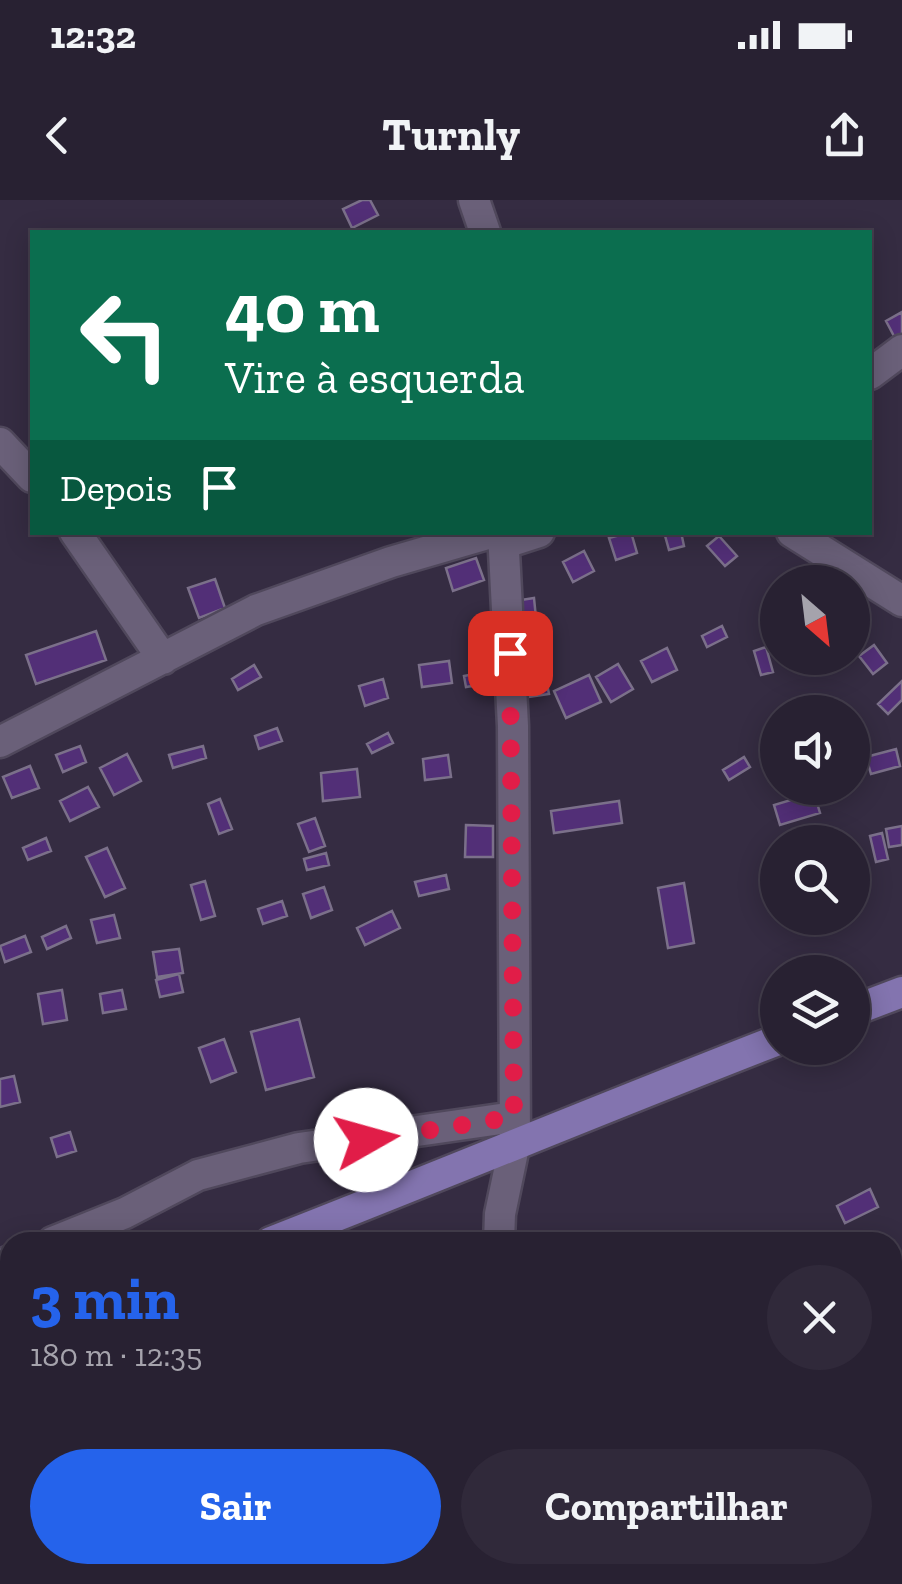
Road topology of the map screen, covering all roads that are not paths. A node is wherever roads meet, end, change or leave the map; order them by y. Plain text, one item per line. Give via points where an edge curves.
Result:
1 (474, 200) edge
2 (483, 230) edge
3 (902, 350) edge
4 (872, 372) edge
5 (0, 443) edge
6 (30, 476) edge
7 (77, 535) edge
8 (797, 535) edge
9 (501, 536) edge
10 (902, 601) edge
11 (164, 660) junction
12 (0, 742) edge
13 (902, 992) edge
14 (870, 1005) edge
15 (760, 1046) edge
16 (515, 1129) junction
17 (78, 1232) edge
18 (297, 1232) edge
19 (500, 1232) edge

1 - 2 street
3 - 4 street
5 - 6 street
7 - 11 street
8 - 10 street
9 - 11 street via 391,562 256,610
9 - 16 street via 513,726
11 - 12 street
13 - 14 main road
15 - 16 main road
16 - 17 street via 282,1152 198,1175
16 - 18 main road via 454,1171
16 - 19 street

